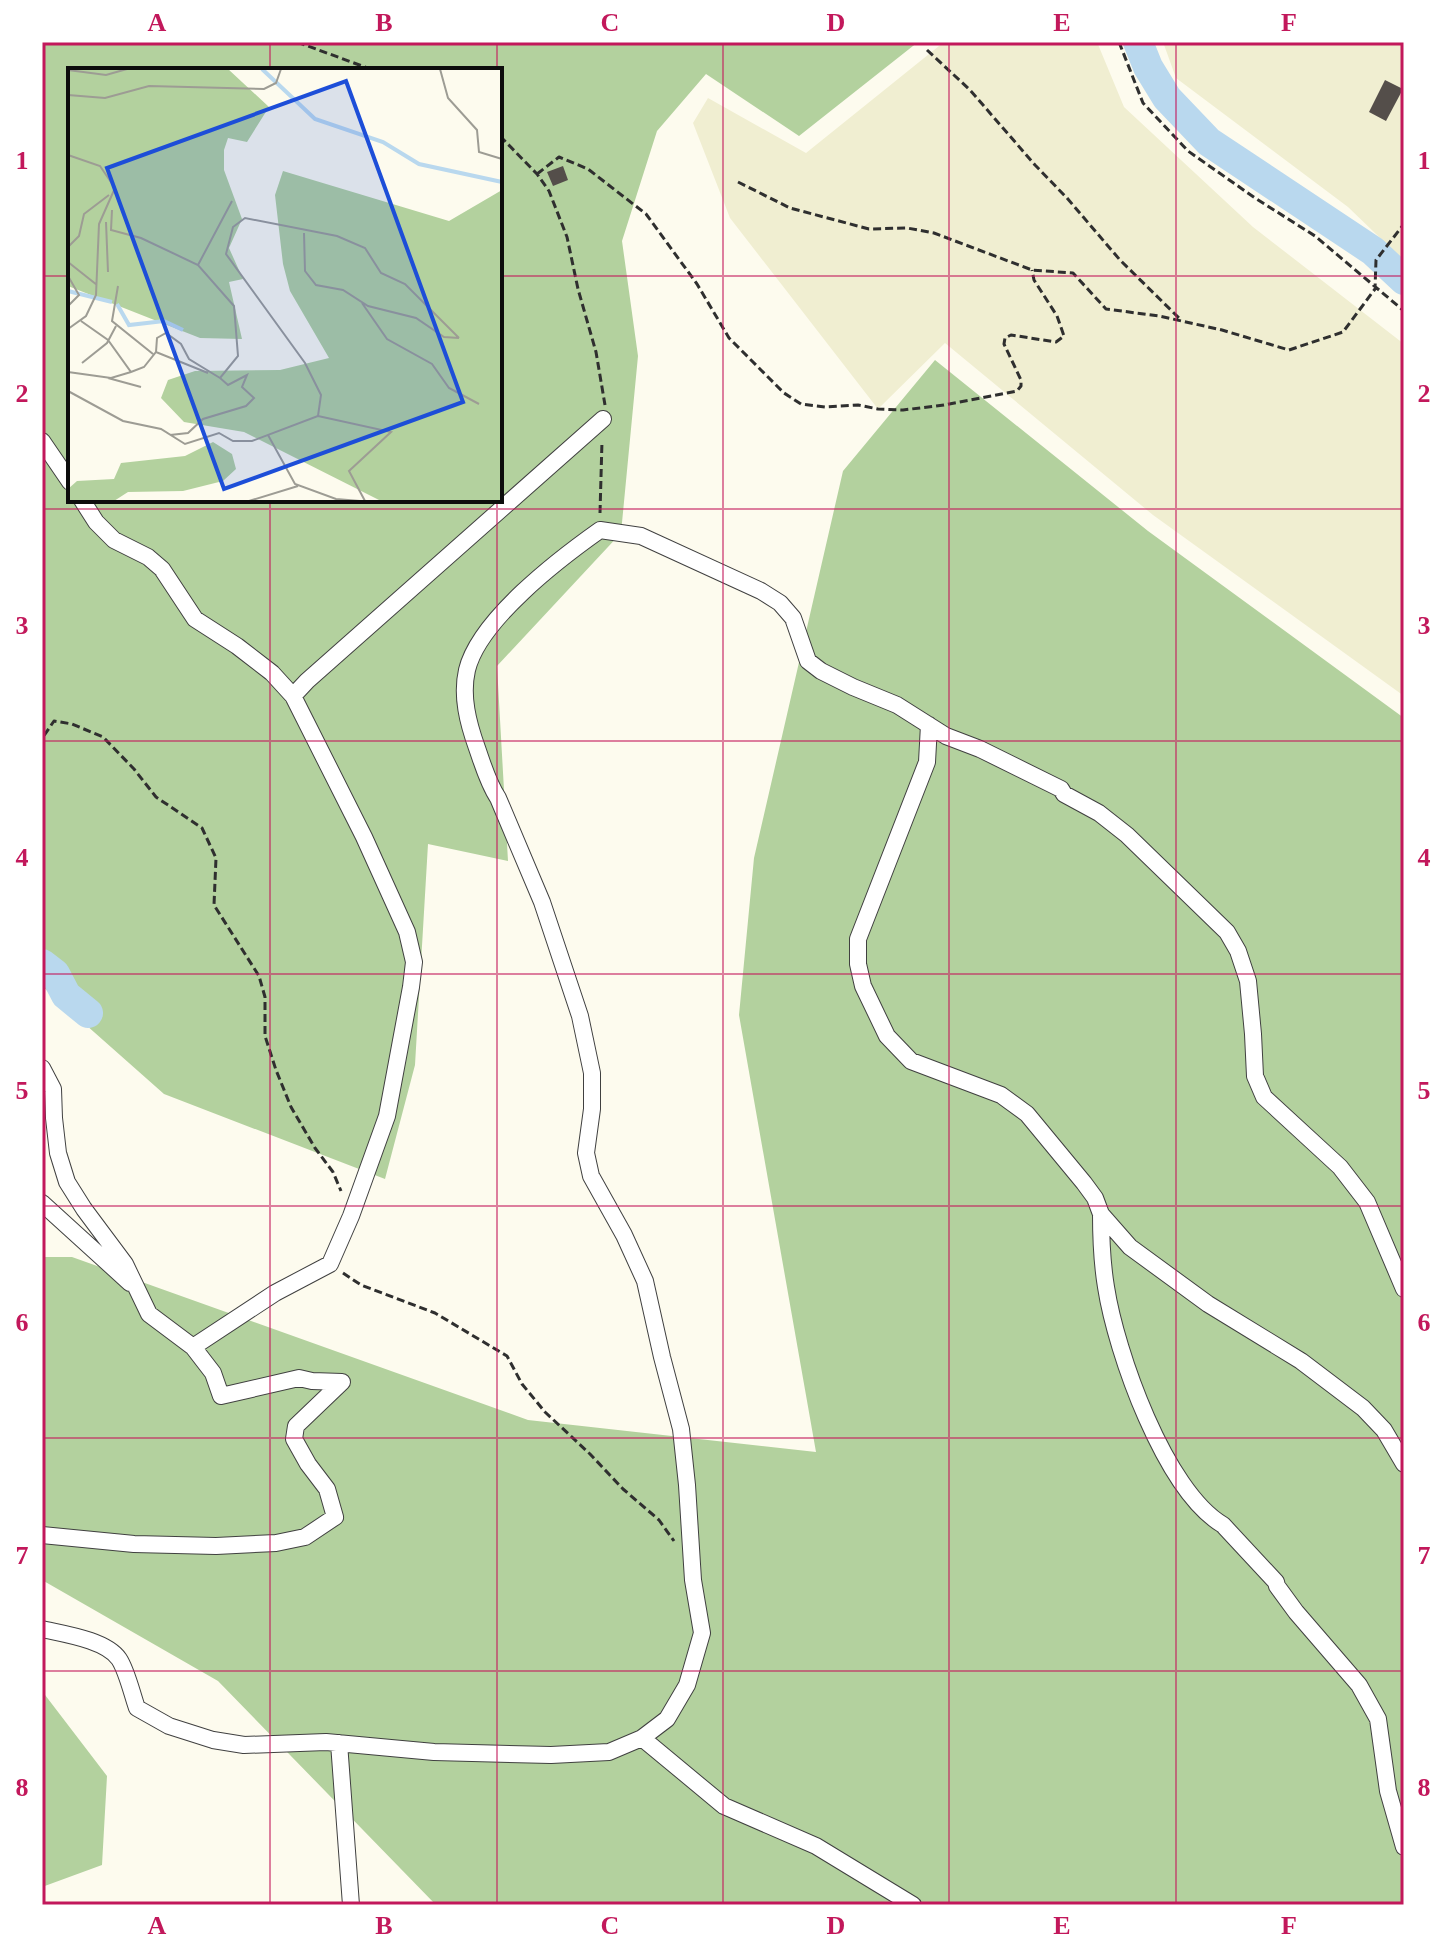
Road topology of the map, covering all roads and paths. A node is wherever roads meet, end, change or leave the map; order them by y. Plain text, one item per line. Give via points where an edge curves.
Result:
1 (297, 42) edge
2 (1119, 42) edge
3 (927, 50) dead end
4 (368, 68) edge
5 (502, 138) edge
6 (537, 174) junction
7 (738, 182) dead end
8 (1404, 224) edge
9 (1032, 270) junction
10 (1404, 311) edge
11 (1183, 321) junction
12 (603, 419) junction
13 (42, 441) edge
14 (68, 479) edge
15 (83, 502) edge
16 (600, 530) junction
17 (293, 696) junction
18 (929, 725) junction
19 (42, 747) edge
20 (42, 1068) edge
21 (42, 1203) edge
22 (1101, 1214) junction
23 (351, 1216) junction
24 (330, 1264) junction
25 (1404, 1289) edge
26 (139, 1293) junction
27 (193, 1347) junction
28 (1404, 1464) edge
29 (42, 1535) edge
30 (677, 1546) dead end
31 (42, 1629) edge
32 (642, 1738) junction
33 (339, 1743) junction
34 (1404, 1847) edge
35 (351, 1905) edge
36 (913, 1905) edge

1 - 4 path
2 - 10 path via 1143,103 1188,151 1315,236
3 - 11 path
5 - 6 path
6 - 9 path via 559,157 588,169 646,214 729,338 801,404 903,410 1017,391 1021,380 1005,338 1056,342 1064,336
6 - 12 path via 567,237 596,352
7 - 9 path via 790,208 869,229 934,233
8 - 11 path via 1376,260 1375,289 1343,332 1289,350
9 - 11 path via 1073,273 1106,309
12 - 16 path
12 - 17 street
13 - 14 street
15 - 17 street via 114,540 162,569 195,619 272,673
16 - 18 street via 641,536 761,591 793,618 808,661
16 - 32 street via 506,609 476,646 465,690 467,720 490,786 542,902 580,1016 592,1073 586,1153 591,1176 645,1281 681,1429 702,1633 687,1685 667,1719
17 - 23 street via 364,837 407,932 414,962 387,1116
18 - 22 street via 927,762 858,939 863,986 887,1036 911,1061 1001,1095 1027,1114 1084,1183
18 - 25 street via 1099,813 1227,932 1248,981 1255,1076 1264,1097 1340,1167 1367,1202
19 - 23 path via 54,721 103,737 156,797 202,828 216,858 214,905 259,976 265,1036 276,1070 291,1107 333,1172
20 - 26 street via 53,1089 58,1153 67,1182 125,1264
21 - 26 street
22 - 28 street via 1130,1247 1363,1408
22 - 34 street via 1106,1290 1119,1340 1167,1462 1192,1496 1276,1582 1359,1685 1378,1719 1388,1791
23 - 24 street
24 - 27 street
24 - 30 path via 361,1285 435,1313 507,1356 545,1412 659,1520
26 - 27 street via 149,1314
27 - 29 street via 213,1373 221,1396 299,1378 342,1382 296,1426 294,1439 327,1489 335,1517 305,1537 276,1543 134,1544
31 - 33 street via 110,1650 120,1660 137,1708 169,1726 244,1745
32 - 33 street via 609,1752 551,1755
32 - 36 street via 724,1806 816,1846
33 - 35 street

